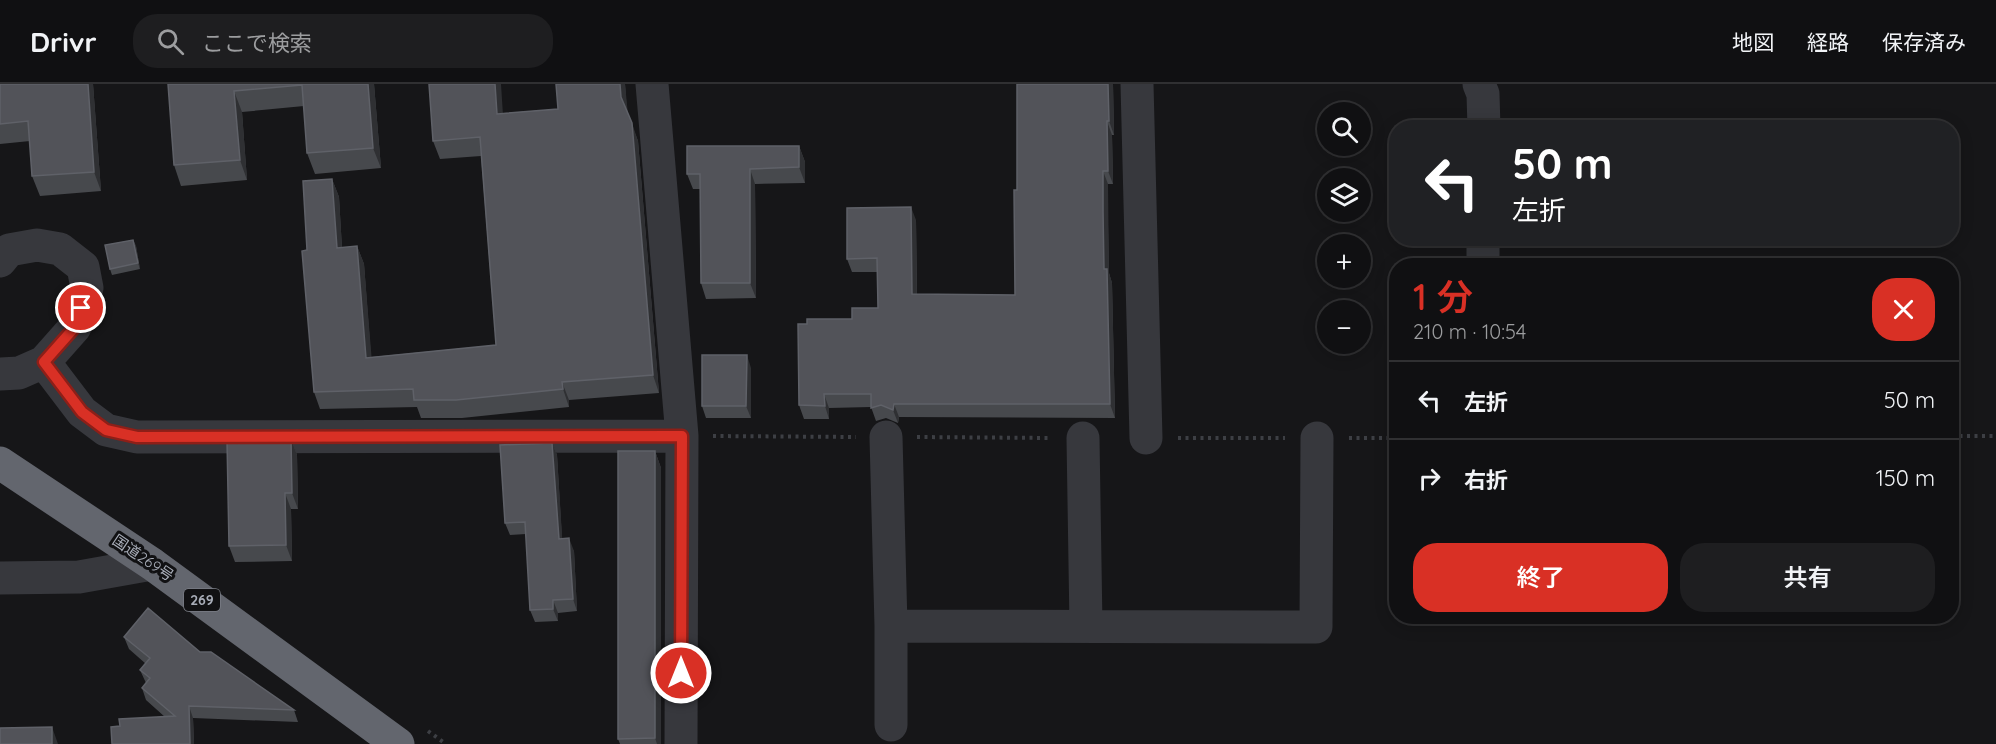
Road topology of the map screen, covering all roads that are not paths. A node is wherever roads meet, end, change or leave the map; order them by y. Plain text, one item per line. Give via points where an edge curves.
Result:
1 (652, 84) edge
2 (1137, 84) edge
3 (1479, 84) edge
4 (1484, 120) edge
5 (0, 261) edge
6 (44, 362) junction
7 (0, 374) edge
8 (682, 436) junction
9 (886, 437) road end
10 (1083, 438) road end
11 (1146, 438) road end
12 (1317, 438) road end
13 (0, 464) edge
14 (152, 564) junction
15 (0, 578) edge
16 (891, 626) junction
17 (1086, 626) junction
18 (891, 725) dead end
19 (398, 744) edge
20 (681, 744) edge

1 - 8 street
2 - 11 street
3 - 4 street
5 - 6 street via 9,250 37,246 60,249 83,267 87,288 75,327
6 - 7 street via 19,373
6 - 8 street via 82,412 106,430 137,437
8 - 20 street
9 - 16 street
10 - 17 street
12 - 17 street via 1316,627
13 - 14 highway, 国道269号 / 269
14 - 15 street via 79,577
14 - 19 highway, 国道269号 / 269
16 - 17 street
16 - 18 street

